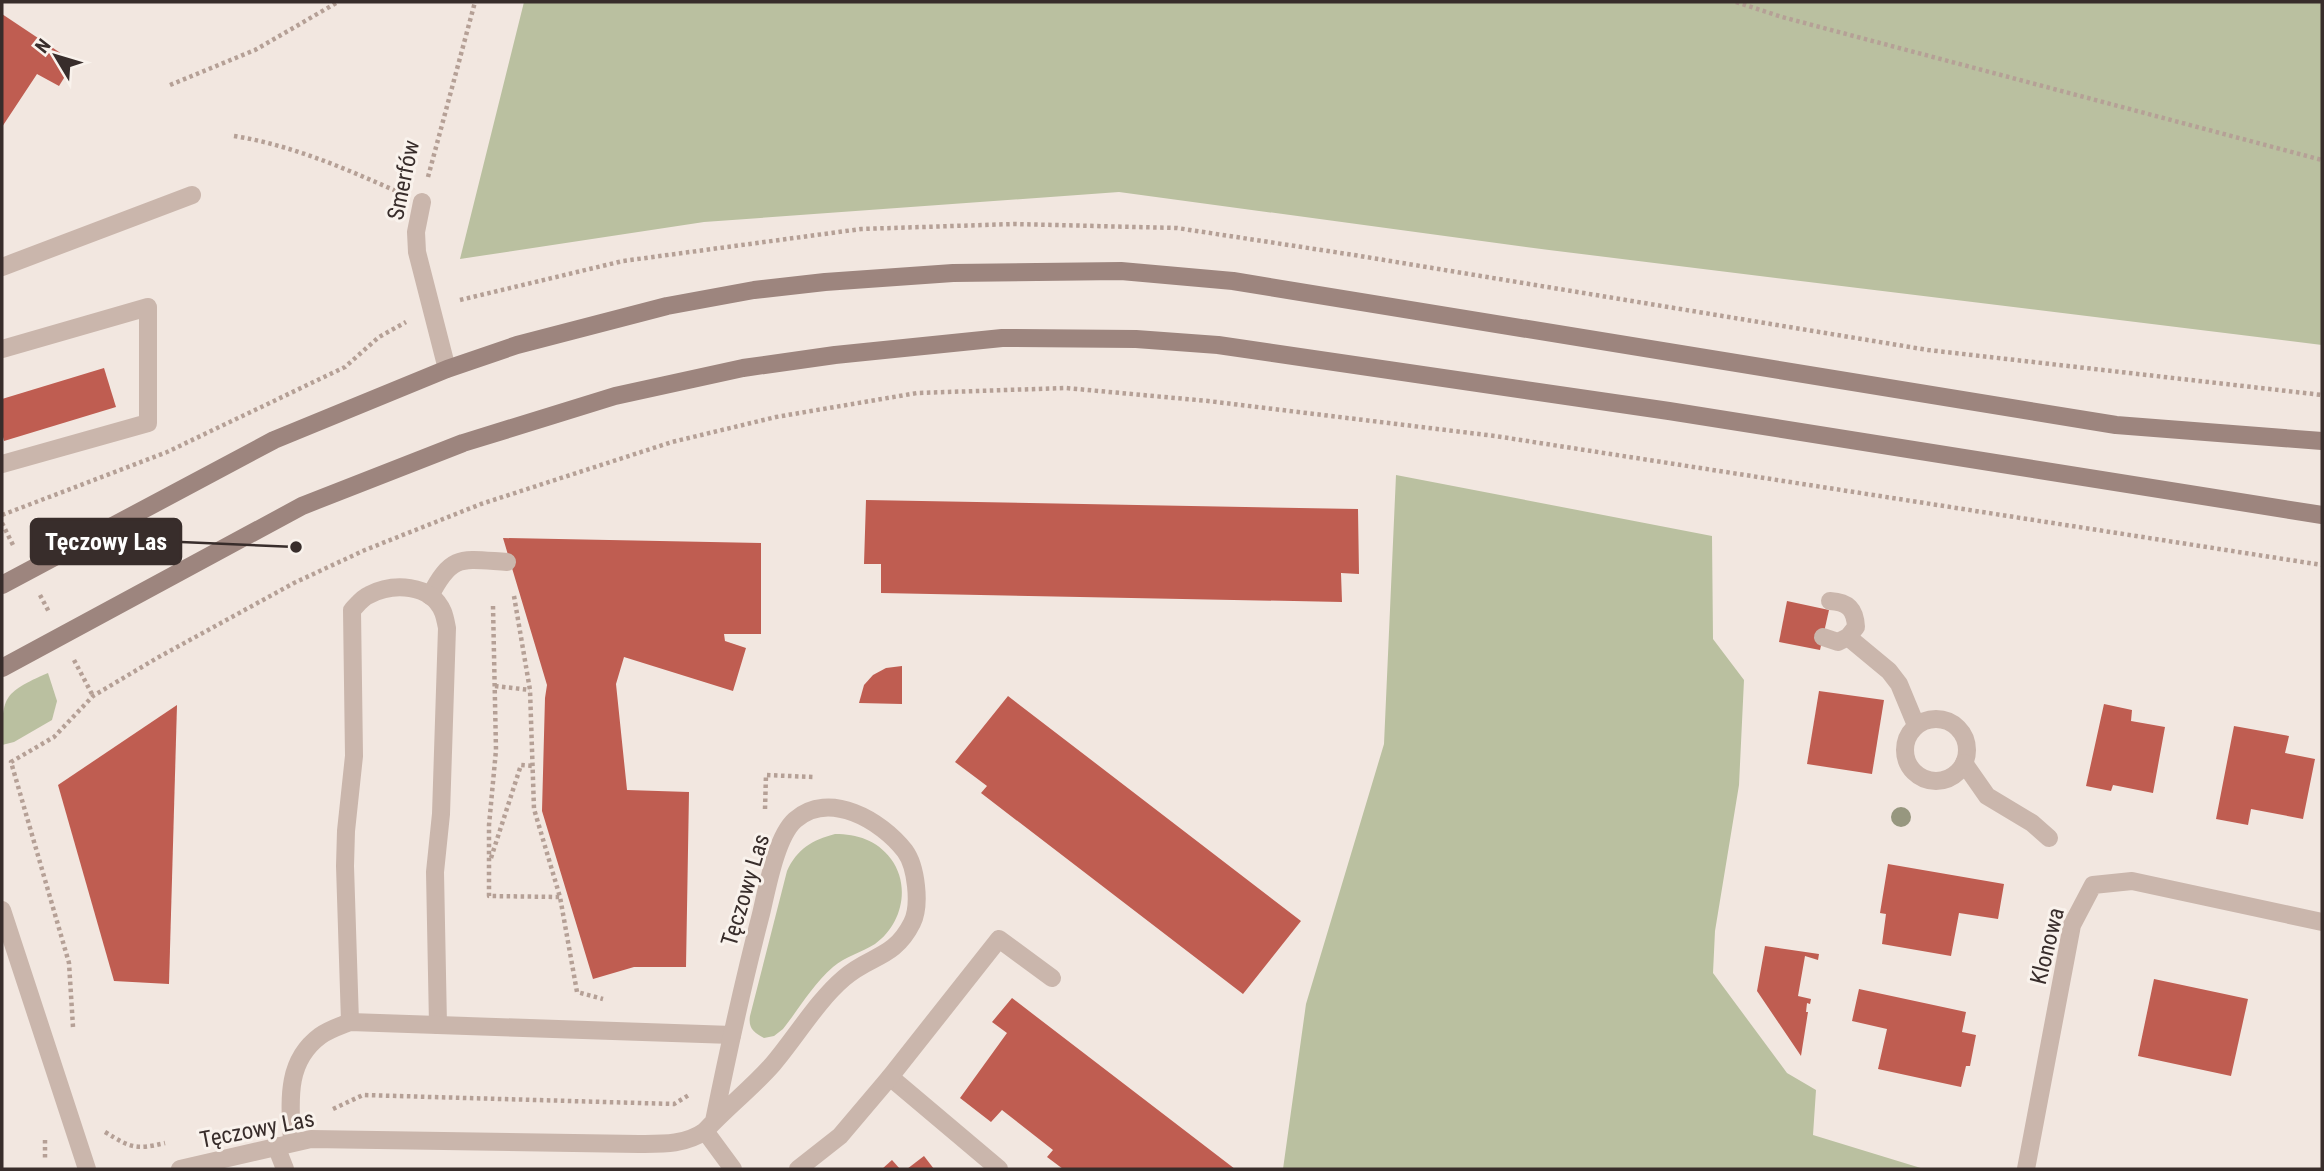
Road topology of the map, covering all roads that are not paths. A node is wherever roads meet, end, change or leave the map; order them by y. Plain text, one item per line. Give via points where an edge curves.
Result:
1 (192, 195) dead end
2 (422, 202) road end
3 (2, 267) edge
4 (2, 349) edge
5 (447, 369) junction
6 (2322, 441) edge
7 (2, 464) edge
8 (2322, 515) edge
9 (507, 562) dead end
10 (2, 585) edge
11 (430, 596) junction
12 (1830, 601) dead end
13 (1824, 637) dead end
14 (1848, 637) junction
15 (2, 668) edge
16 (1916, 725) junction
17 (1964, 763) junction
18 (2049, 838) dead end
19 (2, 910) edge
20 (2322, 922) edge
21 (1052, 978) dead end
22 (350, 1022) junction
23 (438, 1025) junction
24 (732, 1035) junction
25 (890, 1077) junction
26 (709, 1126) junction
27 (284, 1144) junction
28 (87, 1169) edge
29 (180, 1169) edge
30 (285, 1169) edge
31 (733, 1169) edge
32 (798, 1169) edge
33 (999, 1169) edge
34 (2026, 1169) edge

1 - 3 street
2 - 5 street, Smerfów via 417,252
4 - 7 street via 148,307 148,423
5 - 6 main road via 517,345 667,306 754,290 953,273 1121,271 1233,281 2116,425
5 - 10 main road via 274,440
8 - 15 main road via 1218,345 1002,338 743,368 615,396 463,443 302,506
9 - 11 street via 470,560 450,565
11 - 22 street via 396,586 367,596 352,610 354,756 345,866
11 - 23 street via 443,609 447,628 435,872
12 - 14 street via 1848,606 1855,615 1856,627
13 - 14 street via 1838,642
14 - 16 street via 1889,671
16 - 17 street via 1936,719 1955,726 1966,743
16 - 17 street via 1905,742 1912,771 1940,781 1950,778
17 - 18 street via 1986,796
19 - 28 street
20 - 34 street, Klonowa via 2132,881 2092,885 2073,925
21 - 25 street via 999,939
22 - 23 street
22 - 27 street via 322,1034 304,1049 293,1071
23 - 24 street
24 - 26 street, Tęczowy Las
24 - 26 street, Tęczowy Las via 777,851 793,821 813,809 840,808 863,816 906,852 917,900 914,920 885,955 843,978 771,1066
25 - 32 street via 840,1136
25 - 33 street
26 - 27 street, Tęczowy Las via 694,1139 660,1144 311,1139
26 - 31 street
27 - 29 street, Tęczowy Las
27 - 30 street

